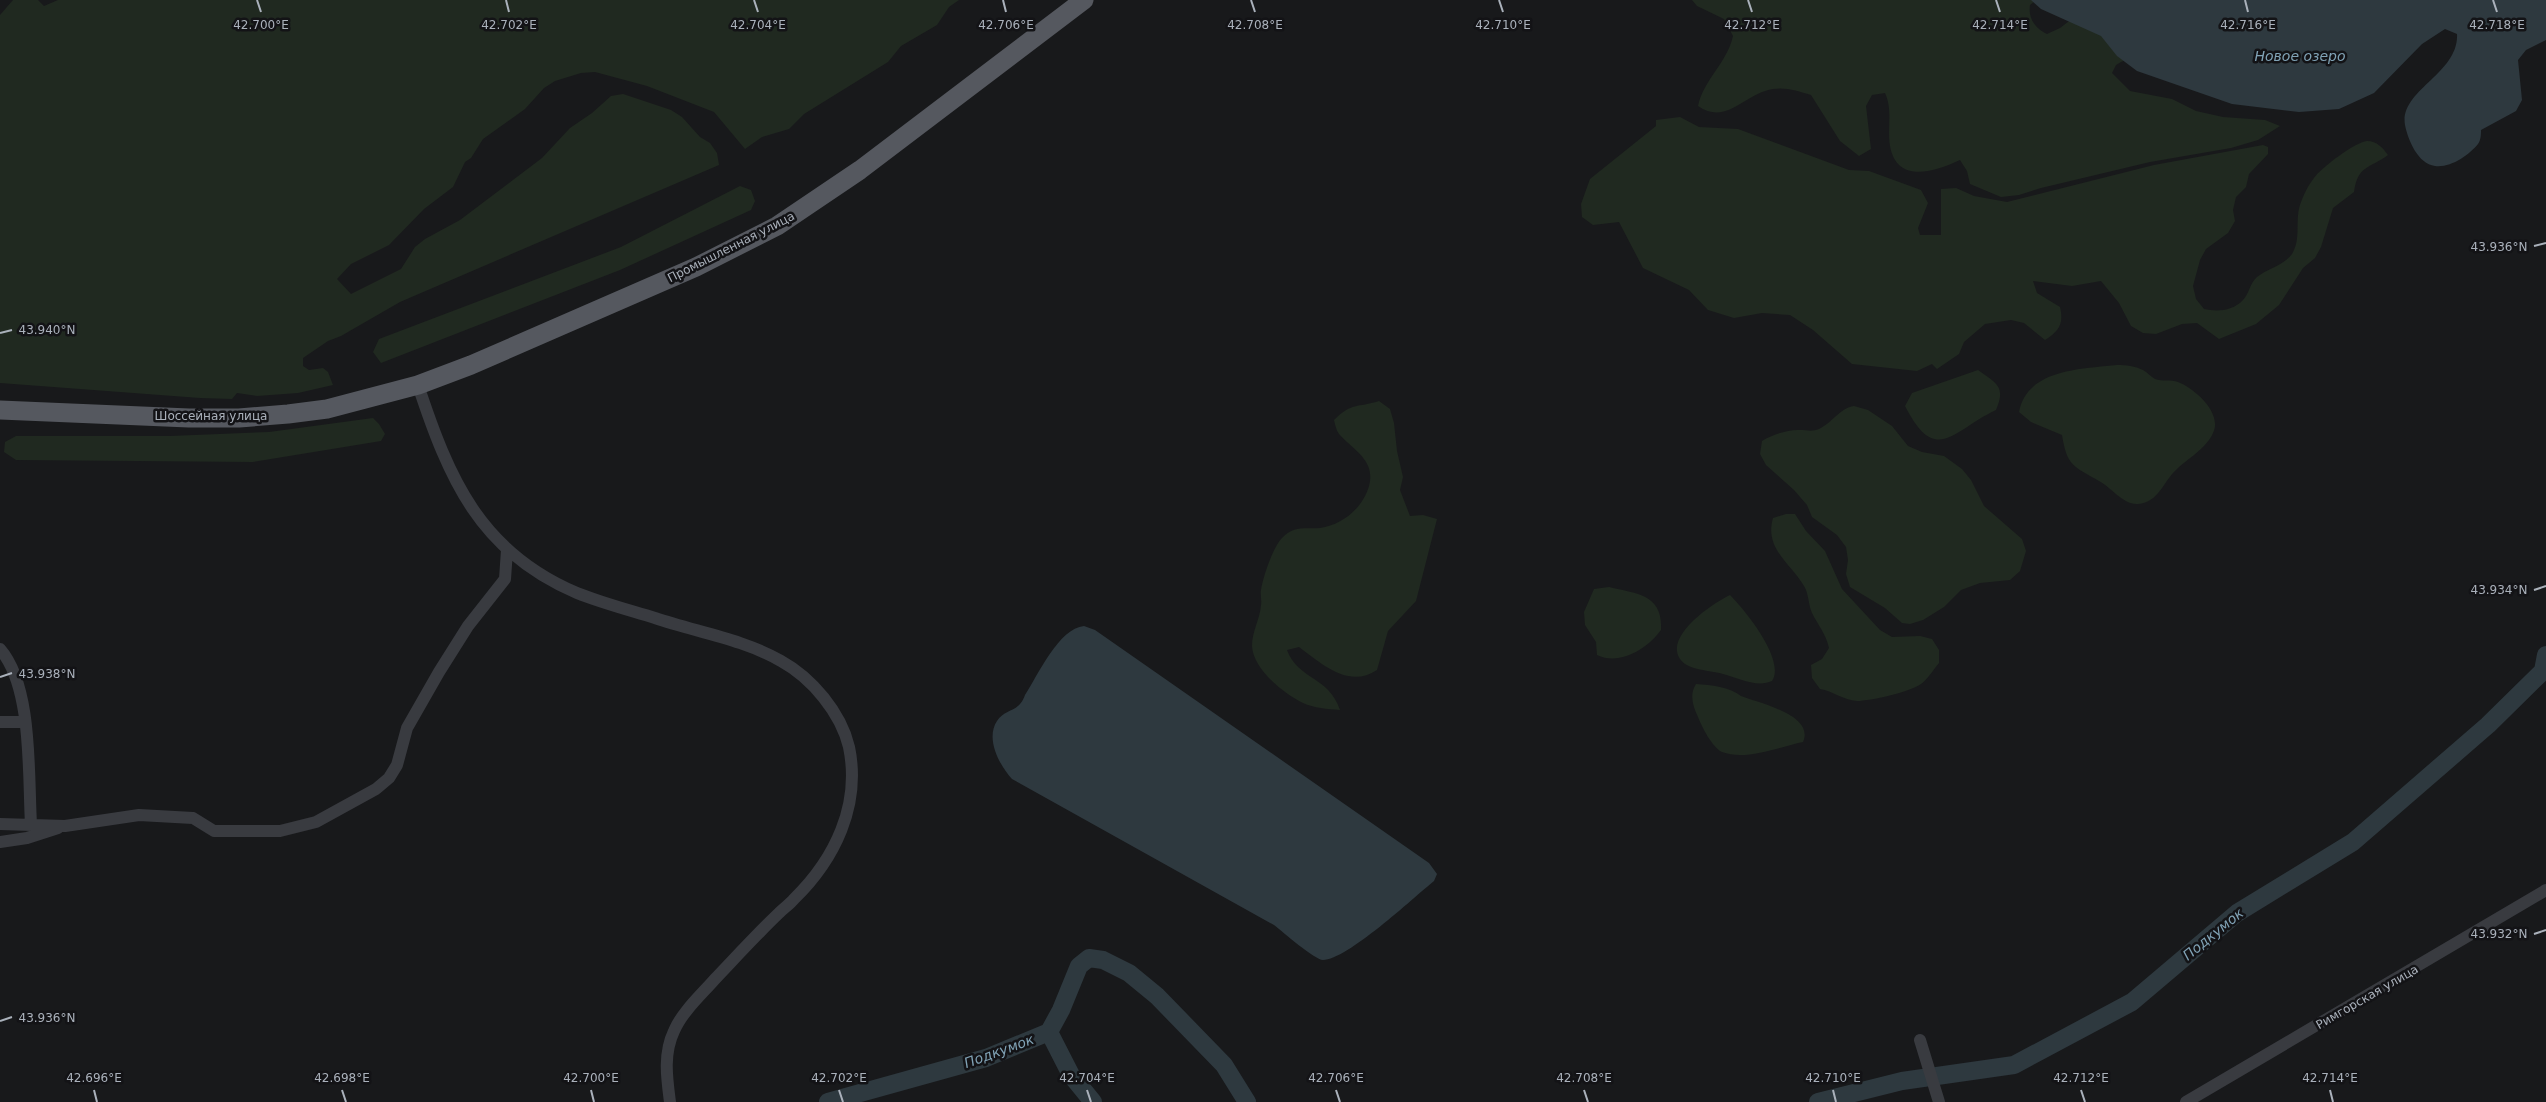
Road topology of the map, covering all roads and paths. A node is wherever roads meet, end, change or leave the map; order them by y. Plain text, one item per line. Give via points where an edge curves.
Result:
1 (1084, 0) edge
2 (418, 385) junction
3 (0, 410) edge
4 (507, 550) junction
5 (0, 649) edge
6 (0, 722) edge
7 (25, 722) junction
8 (0, 824) edge
9 (31, 824) junction
10 (65, 826) junction
11 (0, 842) edge
12 (2546, 890) edge
13 (1920, 1040) dead end
14 (670, 1102) edge
15 (1939, 1102) edge
16 (2186, 1102) edge

1 - 2 main road, Промышленная улица via 846,180 778,226 626,298
2 - 3 main road, Шоссейная улица via 327,409 239,418
2 - 4 street via 453,478 470,507
4 - 10 street via 505,579 468,626 439,672 407,728 396,765 389,778 376,789 316,822 280,831 214,831 193,818 139,815
4 - 14 street via 528,566 578,593 749,647 782,661 823,697 847,739 853,786 850,809 840,836 810,883 708,987 673,1032 666,1060
5 - 7 street via 16,673
6 - 7 street
7 - 9 street
8 - 9 street
9 - 10 street
10 - 11 street via 27,838
12 - 16 street, Римгорская улица
13 - 15 street

